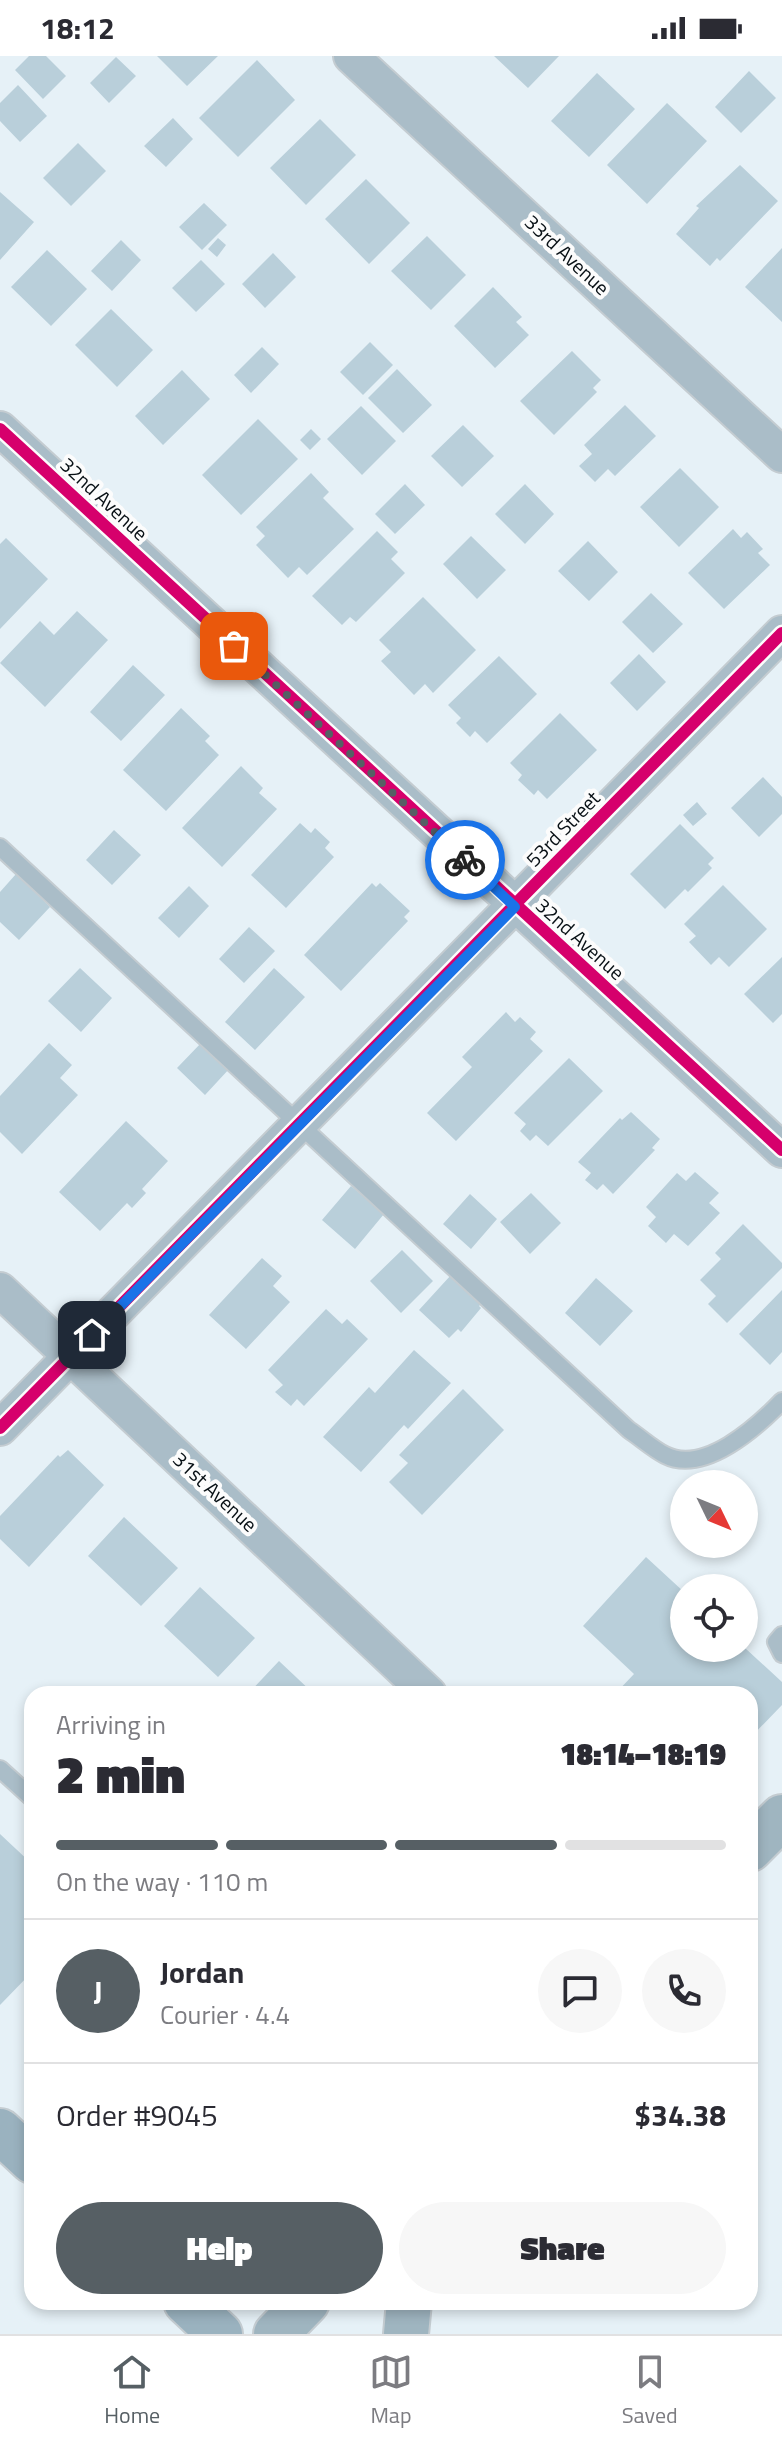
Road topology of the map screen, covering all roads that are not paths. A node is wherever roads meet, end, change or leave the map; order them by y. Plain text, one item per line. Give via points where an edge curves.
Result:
1 (351, 56) edge
2 (0, 429) edge
3 (782, 455) edge
4 (782, 633) edge
5 (0, 847) edge
6 (515, 907) junction
7 (300, 1126) junction
8 (782, 1150) edge
9 (0, 1290) edge
10 (71, 1356) junction
11 (782, 1401) edge
12 (0, 1428) edge
13 (782, 1635) edge
14 (782, 1654) edge
15 (421, 1686) edge
16 (0, 1769) edge
17 (24, 1791) edge
18 (782, 1817) edge
19 (758, 1841) edge
20 (0, 2131) edge
21 (24, 2154) edge
22 (194, 2310) edge
23 (299, 2310) edge
24 (408, 2310) edge
25 (220, 2334) edge
26 (276, 2334) edge
27 (406, 2334) edge

1 - 3 street, 33rd Avenue
2 - 6 street, 32nd Avenue
4 - 6 street, 53rd Street
5 - 7 lane
6 - 7 street, 53rd Street
6 - 8 street, 32nd Avenue
7 - 10 street, 53rd Street
7 - 11 lane via 629,1430 667,1456 694,1460 723,1448 761,1424
9 - 10 street, 31st Avenue
10 - 12 street, 53rd Street
10 - 15 street, 31st Avenue
13 - 14 lane via 776,1642
16 - 17 lane
18 - 19 main road
20 - 21 street
22 - 25 street
23 - 26 main road
24 - 27 main road

